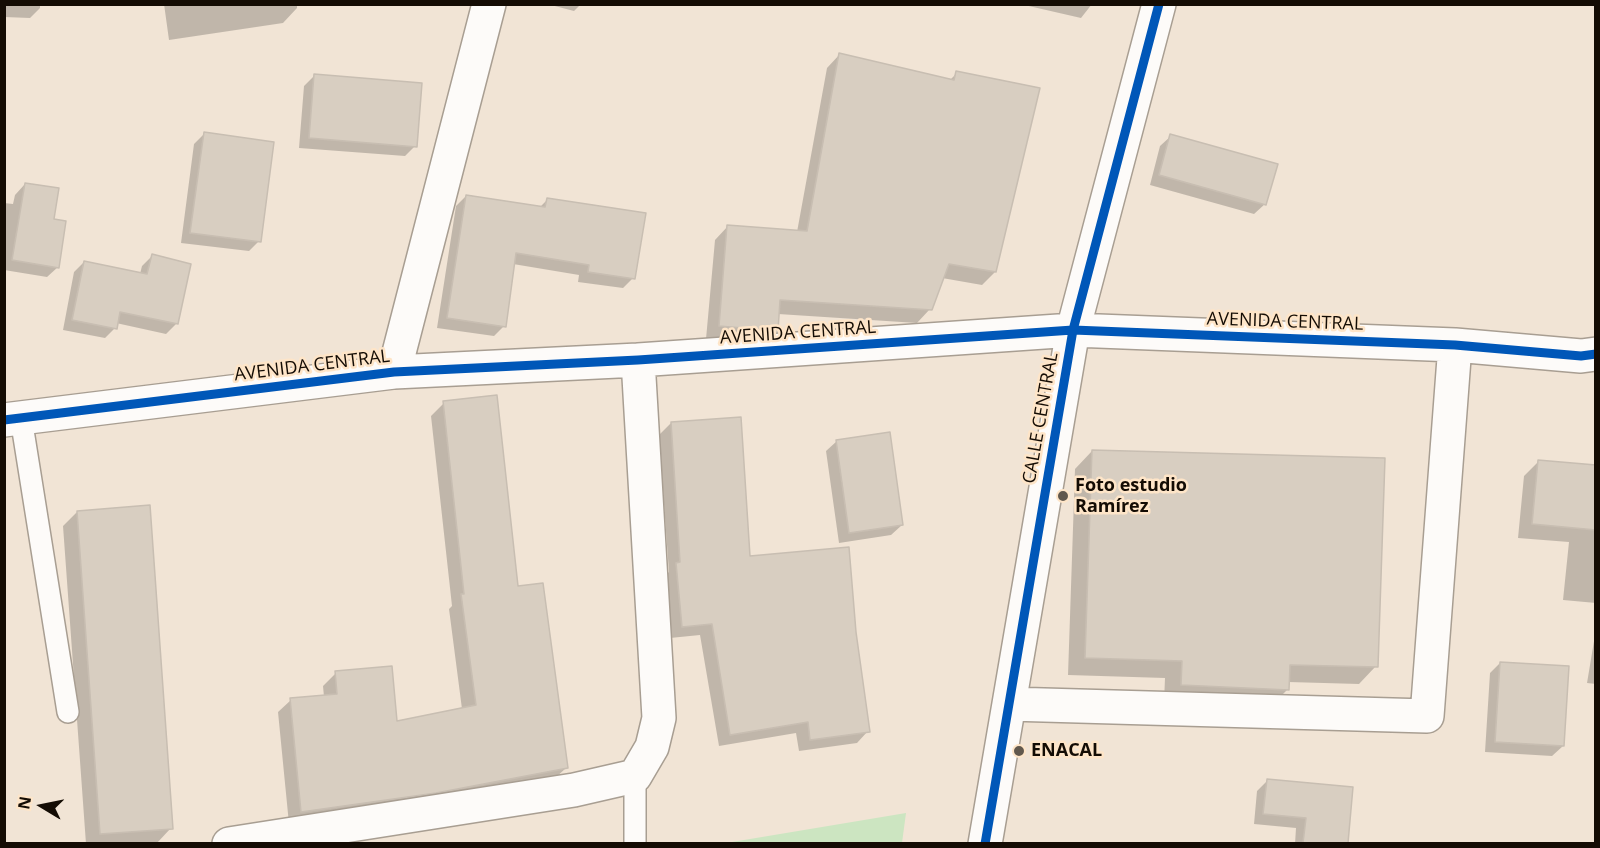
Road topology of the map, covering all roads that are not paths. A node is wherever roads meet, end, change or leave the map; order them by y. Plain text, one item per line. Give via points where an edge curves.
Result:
1 (489, 4) edge
2 (1158, 4) edge
3 (1073, 330) junction
4 (1455, 345) junction
5 (1596, 354) edge
6 (638, 360) junction
7 (394, 372) junction
8 (13, 419) edge
9 (1009, 704) junction
10 (68, 712) dead end
11 (635, 776) junction
12 (229, 843) edge
13 (635, 843) edge
14 (985, 843) edge

1 - 7 street
2 - 3 street, CALLE CENTRAL
3 - 4 street, AVENIDA CENTRAL
3 - 6 street, AVENIDA CENTRAL
3 - 9 street, CALLE CENTRAL
4 - 5 street, AVENIDA CENTRAL
4 - 9 street via 1427,716
6 - 7 street, AVENIDA CENTRAL
6 - 11 street via 659,718 652,747
7 - 8 street, AVENIDA CENTRAL
8 - 10 lane
9 - 14 street, CALLE CENTRAL
11 - 12 street via 574,790
11 - 13 lane

